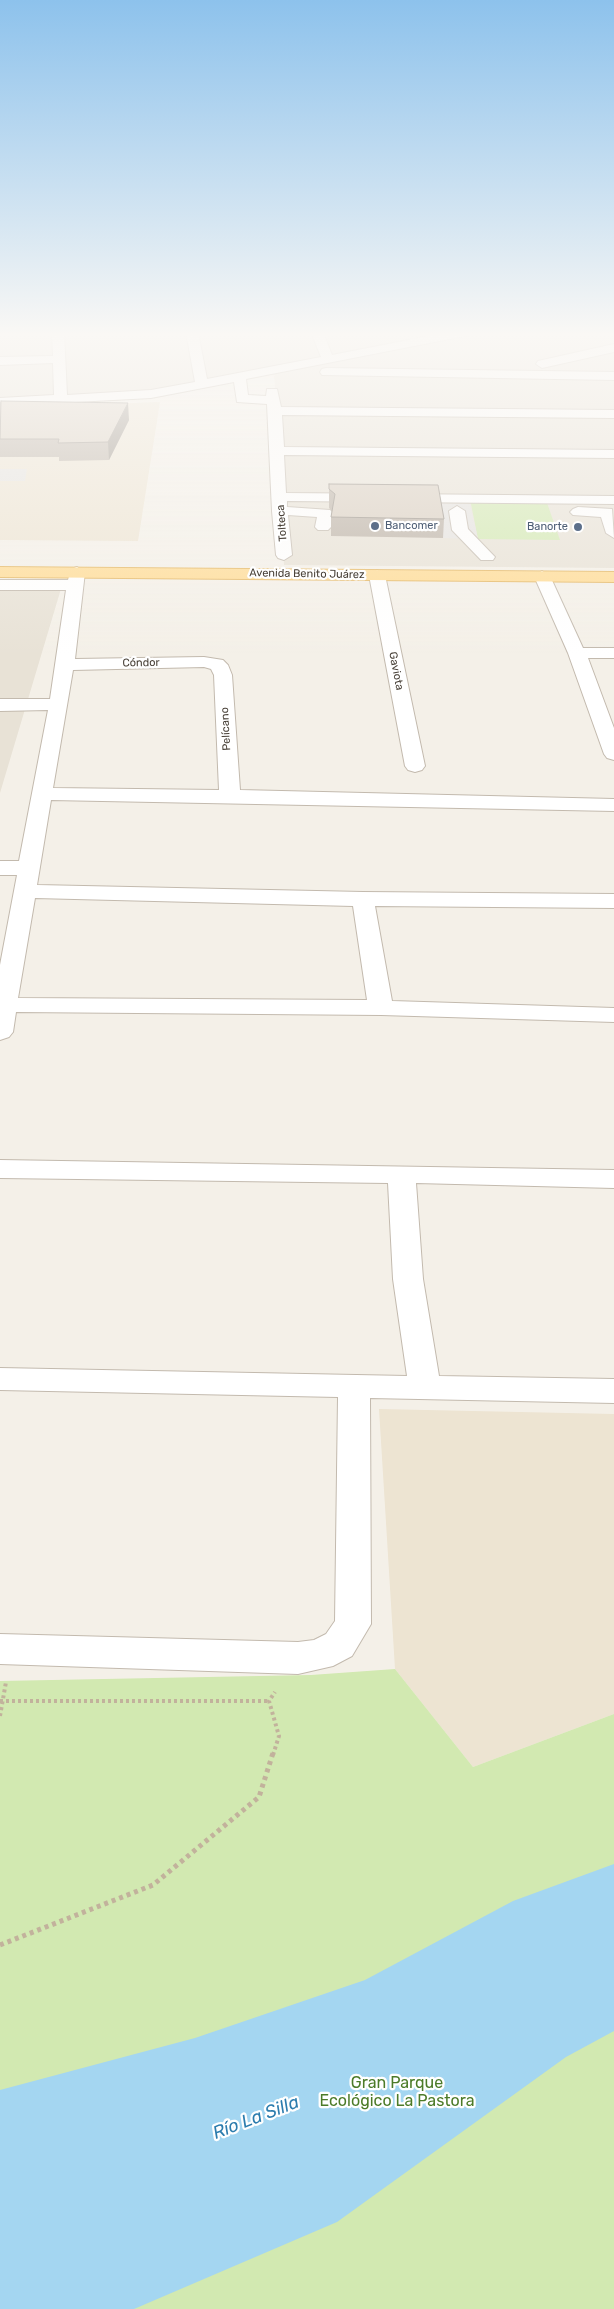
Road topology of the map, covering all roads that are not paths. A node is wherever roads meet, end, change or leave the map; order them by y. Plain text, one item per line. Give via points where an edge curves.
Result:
1 (277, 440) edge
2 (278, 451) junction
3 (614, 454) edge
4 (280, 504) junction
5 (607, 504) edge
6 (457, 511) dead end
7 (559, 512) dead end
8 (323, 527) dead end
9 (614, 533) edge
10 (265, 555) dead end
11 (284, 555) junction
12 (304, 555) dead end
13 (461, 557) dead end
14 (487, 557) junction
15 (506, 558) dead end
16 (0, 572) edge
17 (377, 575) junction
18 (542, 576) junction
19 (614, 577) edge
20 (76, 579) junction
21 (0, 585) edge
22 (577, 653) junction
23 (614, 653) edge
24 (217, 664) joint
25 (65, 665) junction
26 (58, 704) junction
27 (0, 705) edge
28 (614, 754) edge
29 (415, 766) dead end
30 (43, 794) junction
31 (230, 796) junction
32 (614, 805) edge
33 (0, 868) edge
34 (30, 868) junction
35 (26, 891) junction
36 (363, 899) junction
37 (614, 901) edge
38 (4, 1005) junction
39 (381, 1008) junction
40 (614, 1015) edge
41 (0, 1032) edge
42 (0, 1169) edge
43 (401, 1174) junction
44 (614, 1179) edge
45 (0, 1379) edge
46 (354, 1386) junction
47 (425, 1386) junction
48 (614, 1391) edge
49 (0, 1649) edge

1 - 2 street, Tolteca
2 - 3 street
2 - 4 street, Tolteca
4 - 5 street
4 - 8 street via 325,513
4 - 11 street, Tolteca
5 - 7 street
5 - 9 street
6 - 14 street via 460,530
10 - 11 main road, Avenida Benito Juárez
11 - 12 main road, Avenida Benito Juárez
13 - 14 main road
14 - 15 main road
16 - 20 main road, Avenida Benito Juárez
17 - 18 main road, Avenida Benito Juárez
17 - 20 main road, Avenida Benito Juárez
17 - 29 street, Gaviota
18 - 19 main road, Avenida Benito Juárez
18 - 22 street
20 - 21 street
20 - 25 street
22 - 23 street
22 - 28 street
24 - 25 street, Cóndor
24 - 31 street, Pelícano via 223,675
25 - 26 street
26 - 27 street
26 - 30 street
30 - 31 street
30 - 34 street
31 - 32 street
33 - 34 street
34 - 35 street
35 - 36 street
35 - 38 street
36 - 37 street
36 - 39 street
38 - 39 street
38 - 41 street
39 - 40 street
42 - 43 street
43 - 44 street
43 - 47 street via 408,1279
45 - 46 street
46 - 47 street
46 - 49 street via 353,1616 352,1624 339,1645 320,1655 298,1658
47 - 48 street

